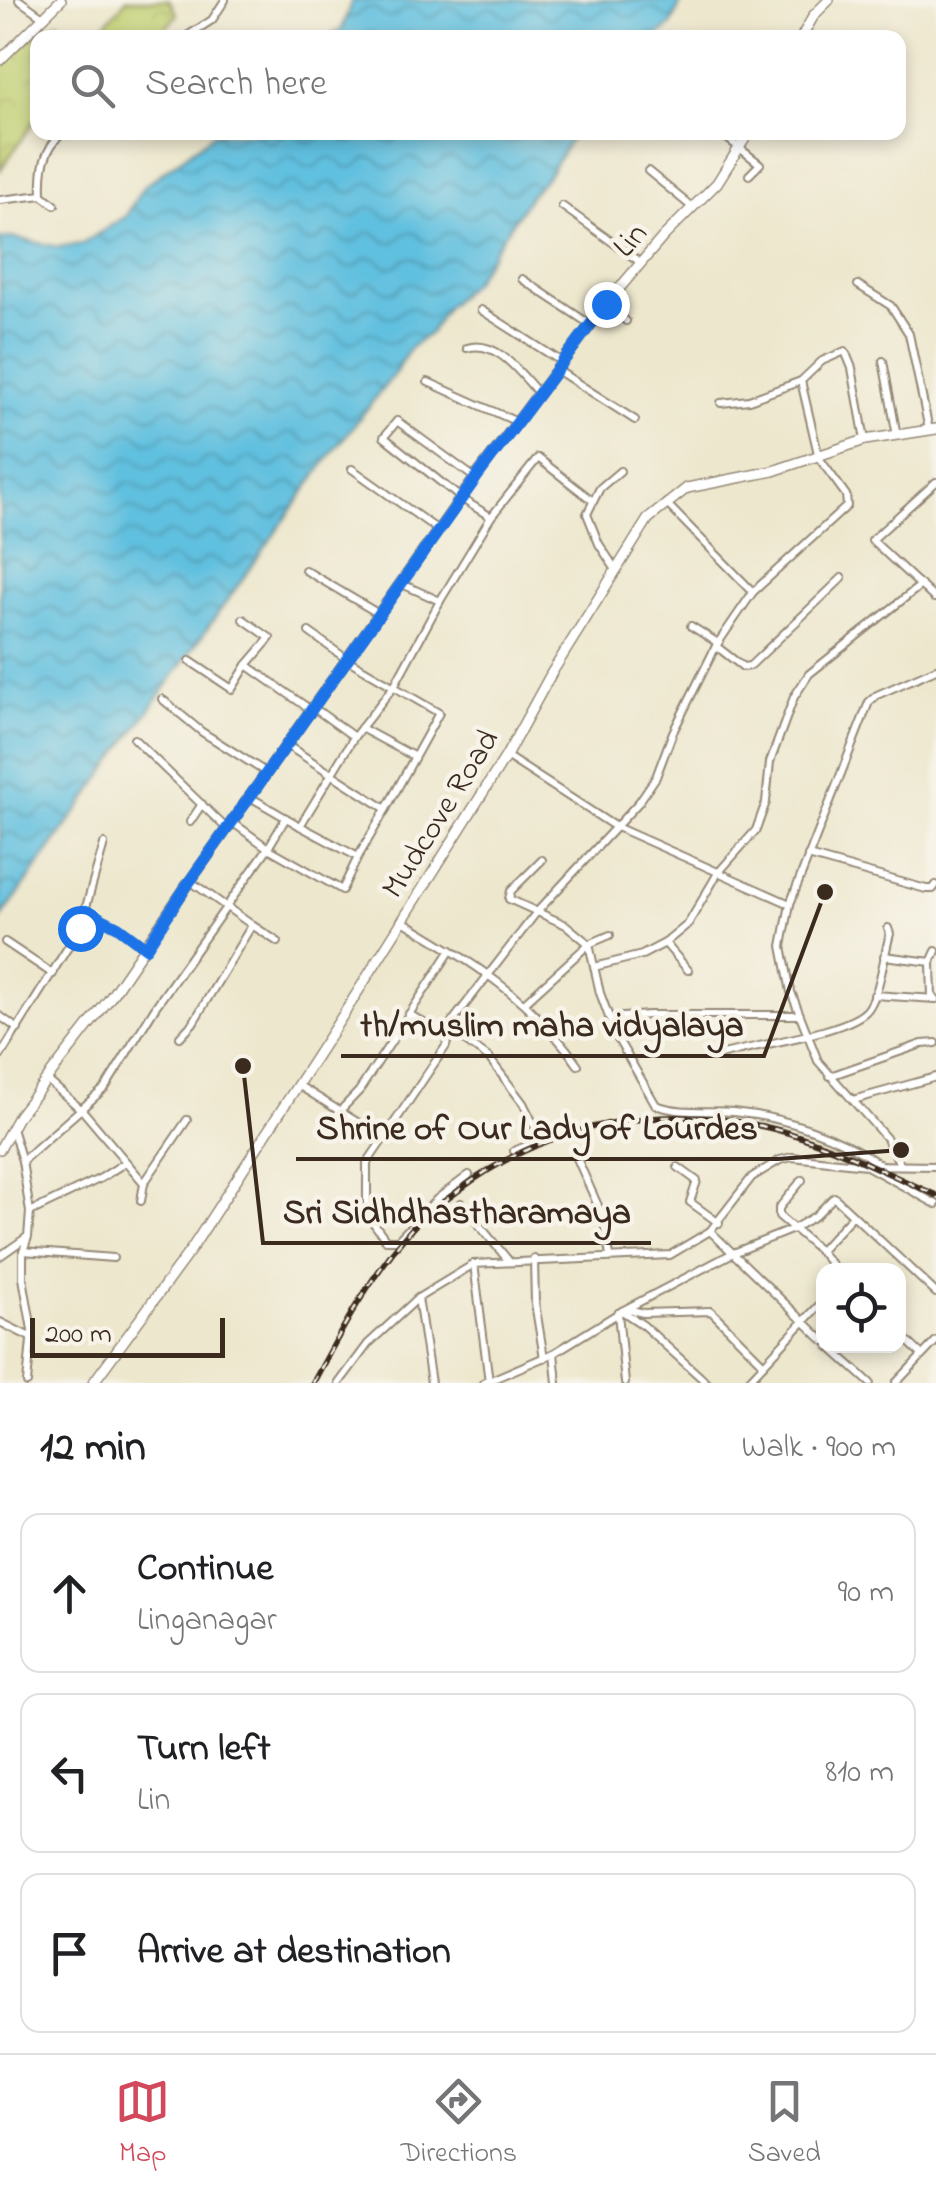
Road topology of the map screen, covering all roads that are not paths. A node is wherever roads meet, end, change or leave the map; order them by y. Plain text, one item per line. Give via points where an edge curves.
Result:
1 (19, 0) edge
2 (61, 0) edge
3 (225, 0) edge
4 (829, 0) edge
5 (43, 17) junction
6 (196, 30) edge
7 (806, 30) edge
8 (0, 60) edge
9 (55, 140) edge
10 (730, 140) edge
11 (746, 140) edge
12 (742, 149) junction
13 (648, 172) dead end
14 (749, 174) dead end
15 (42, 195) junction
16 (0, 200) edge
17 (55, 204) dead end
18 (562, 206) dead end
19 (693, 208) junction
20 (640, 262) junction
21 (522, 279) dead end
22 (858, 285) dead end
23 (606, 304) junction
24 (481, 310) dead end
25 (626, 320) dead end
26 (591, 325) junction
27 (467, 348) dead end
28 (883, 361) dead end
29 (560, 366) junction
30 (801, 381) junction
31 (428, 382) dead end
32 (539, 394) junction
33 (721, 403) dead end
34 (635, 420) dead end
35 (517, 422) junction
36 (932, 430) edge
37 (897, 436) junction
38 (865, 440) junction
39 (819, 458) junction
40 (352, 468) dead end
41 (620, 471) dead end
42 (476, 478) junction
43 (936, 482) edge
44 (462, 499) junction
45 (592, 501) junction
46 (665, 502) junction
47 (491, 517) junction
48 (439, 531) junction
49 (305, 570) dead end
50 (617, 571) junction
51 (842, 578) dead end
52 (402, 584) junction
53 (921, 585) junction
54 (753, 592) junction
55 (934, 598) edge
56 (440, 601) junction
57 (380, 614) junction
58 (243, 619) dead end
59 (691, 626) dead end
60 (309, 632) dead end
61 (717, 644) junction
62 (348, 660) junction
63 (190, 662) dead end
64 (248, 665) junction
65 (936, 669) edge
66 (394, 686) junction
67 (162, 698) dead end
68 (313, 709) junction
69 (360, 728) junction
70 (354, 737) junction
71 (134, 739) dead end
72 (288, 746) junction
73 (413, 756) junction
74 (506, 756) junction
75 (332, 772) junction
76 (267, 773) junction
77 (250, 798) junction
78 (202, 804) junction
79 (386, 809) junction
80 (286, 818) junction
81 (190, 822) dead end
82 (230, 825) junction
83 (300, 826) junction
84 (614, 826) junction
85 (104, 844) dead end
86 (268, 848) junction
87 (808, 856) junction
88 (358, 857) junction
89 (542, 860) dead end
90 (718, 873) junction
91 (190, 881) junction
92 (936, 885) edge
93 (790, 904) junction
94 (224, 905) junction
95 (86, 911) junction
96 (536, 913) junction
97 (401, 920) junction
98 (252, 925) junction
99 (888, 928) dead end
100 (610, 935) dead end
101 (5, 942) dead end
102 (278, 942) dead end
103 (589, 944) junction
104 (665, 944) junction
105 (146, 948) junction
106 (451, 950) junction
107 (936, 951) edge
108 (884, 956) junction
109 (931, 962) junction
110 (594, 968) junction
111 (688, 970) dead end
112 (488, 972) junction
113 (53, 974) junction
114 (874, 995) junction
115 (934, 999) edge
116 (524, 1003) junction
117 (409, 1014) junction
118 (798, 1015) junction
119 (0, 1016) edge
120 (610, 1018) junction
121 (18, 1029) junction
122 (449, 1032) junction
123 (180, 1036) dead end
124 (807, 1036) junction
125 (936, 1043) edge
126 (0, 1056) edge
127 (713, 1057) dead end
128 (578, 1066) dead end
129 (830, 1076) junction
130 (936, 1078) edge
131 (46, 1079) junction
132 (298, 1084) junction
133 (852, 1100) junction
134 (83, 1110) junction
135 (338, 1112) junction
136 (187, 1120) dead end
137 (11, 1126) junction
138 (381, 1138) junction
139 (0, 1149) edge
140 (514, 1152) dead end
141 (576, 1154) dead end
142 (22, 1161) junction
143 (126, 1162) junction
144 (900, 1164) junction
145 (866, 1165) junction
146 (880, 1165) junction
147 (936, 1166) edge
148 (678, 1167) dead end
149 (469, 1175) dead end
150 (802, 1180) dead end
151 (144, 1183) junction
152 (141, 1201) dead end
153 (460, 1203) dead end
154 (936, 1204) edge
155 (30, 1212) junction
156 (853, 1215) junction
157 (719, 1222) junction
158 (793, 1229) junction
159 (710, 1232) junction
160 (28, 1237) junction
161 (23, 1250) junction
162 (820, 1252) junction
163 (732, 1254) junction
164 (0, 1256) edge
165 (610, 1256) junction
166 (114, 1258) dead end
167 (534, 1259) junction
168 (508, 1260) junction
169 (830, 1263) edge
170 (474, 1264) junction
171 (936, 1293) edge
172 (418, 1298) junction
173 (816, 1308) edge
174 (622, 1311) junction
175 (0, 1322) edge
176 (803, 1322) junction
177 (816, 1334) edge
178 (32, 1338) junction
179 (906, 1340) edge
180 (936, 1340) edge
181 (554, 1353) junction
182 (837, 1353) edge
183 (922, 1355) junction
184 (544, 1358) junction
185 (764, 1364) junction
186 (487, 1382) edge
187 (26, 1383) edge
188 (93, 1383) edge
189 (339, 1383) edge
190 (431, 1383) edge
191 (557, 1383) edge
192 (625, 1383) edge
193 (707, 1383) edge
194 (746, 1383) edge
195 (870, 1383) edge
196 (896, 1383) edge

1 - 5 street
2 - 5 street
3 - 6 street
4 - 7 street
5 - 8 street
9 - 15 street via 42,166
10 - 12 street
11 - 12 street, Lin
12 - 14 street via 760,164
12 - 19 street, Lin
13 - 19 street
15 - 16 street
15 - 17 street
18 - 20 street
19 - 20 street, Lin
20 - 23 street, Lin
21 - 26 street
22 - 36 street via 891,306 909,334
23 - 25 street
23 - 26 street, Lin
24 - 29 street
26 - 29 street, Lin
27 - 32 street via 492,349
28 - 37 street
29 - 32 street, Lin
29 - 34 street
30 - 33 street
30 - 38 street via 822,360 845,351
30 - 39 street
31 - 35 street
32 - 35 street, Lin
35 - 42 street, Lin
36 - 37 street
37 - 38 street
38 - 39 street
39 - 46 street via 687,488
39 - 54 street via 848,506
40 - 48 street
41 - 45 street
42 - 44 street, Lin
42 - 44 street via 397,421 384,436
43 - 53 street via 872,540
44 - 47 street
44 - 48 street, Lin
45 - 47 street via 538,458
45 - 50 street via 587,514
46 - 50 street, Mudcove Road
46 - 54 street
47 - 56 street
48 - 52 street, Lin
49 - 57 street
50 - 74 street, Mudcove Road
51 - 61 street via 750,666 742,667
52 - 56 street
52 - 57 street, Lin
53 - 55 street
53 - 90 street via 809,674 770,762 756,830
54 - 61 street
56 - 66 street
57 - 62 street, Lin
58 - 64 street via 270,638
59 - 61 street
60 - 62 street
61 - 84 street via 656,776
62 - 66 street
62 - 68 street, Lin
63 - 64 street via 232,689
64 - 68 street
65 - 87 street via 868,702
66 - 69 street
66 - 73 street via 438,713
67 - 76 street
68 - 70 street
68 - 72 street, Lin
69 - 70 street
69 - 73 street
70 - 75 street
71 - 78 street
72 - 75 street
72 - 76 street, Lin
73 - 79 street
74 - 84 street
74 - 97 street, Mudcove Road
75 - 79 street
75 - 83 street
76 - 77 street, Lin
77 - 80 street
77 - 82 street, Lin
78 - 81 street
78 - 82 street
79 - 88 street
80 - 83 street
80 - 86 street
82 - 86 street
82 - 91 street, Lin
83 - 88 street
84 - 90 street
84 - 96 street
85 - 95 street
86 - 88 street via 343,890
86 - 94 street
87 - 92 street via 926,889
87 - 93 street
89 - 96 street via 508,895
90 - 93 street
90 - 104 street via 688,924
91 - 94 street
91 - 105 street, Lin
93 - 118 street via 782,946
94 - 98 street
94 - 134 street via 105,1088
95 - 105 street
95 - 113 street
96 - 103 street
96 - 112 street
97 - 106 street
97 - 132 street, Mudcove Road
98 - 102 street
98 - 123 street
99 - 108 street
100 - 103 street
101 - 113 street
103 - 110 street
103 - 116 street
104 - 110 street
104 - 111 street
105 - 131 street, Lin
106 - 112 street
106 - 117 street
107 - 109 street
108 - 109 street
108 - 114 street
109 - 115 street
110 - 120 street
112 - 116 street
112 - 122 street
113 - 121 street
114 - 115 street
114 - 124 street via 860,1016
116 - 128 street
117 - 122 street
117 - 135 street
118 - 120 street
118 - 124 street
119 - 121 street
120 - 146 street via 656,1105 762,1116 822,1135
121 - 126 street
122 - 138 street via 437,1060
122 - 140 street via 496,1066 530,1115 538,1138
124 - 127 street
124 - 129 street
125 - 129 street
129 - 133 street
130 - 133 street
131 - 134 street
131 - 137 street, Lin
132 - 135 street
132 - 188 street, Mudcove Road via 192,1248
133 - 144 street via 887,1138
134 - 142 street
134 - 143 street
135 - 138 street
136 - 151 street
137 - 139 street, Lin
137 - 142 street
138 - 149 street via 366,1163 364,1203 386,1240 398,1240
141 - 165 street via 604,1217
142 - 155 street
143 - 151 street
143 - 155 street
144 - 146 street
144 - 147 street
145 - 146 street
145 - 154 street
145 - 157 street via 802,1156 780,1160 752,1177
148 - 157 street via 697,1180 690,1202
150 - 158 street via 778,1212
151 - 152 street
153 - 168 street
155 - 160 street
156 - 158 street via 834,1198
156 - 162 street
156 - 171 street
157 - 159 street
158 - 162 street
158 - 163 street
159 - 163 street
159 - 165 street via 670,1255
160 - 161 street
160 - 164 street
161 - 166 street
161 - 178 street
162 - 169 street
163 - 174 street
163 - 176 street
165 - 167 street
167 - 168 street
167 - 184 street
168 - 170 street
170 - 172 street
170 - 186 street
172 - 189 street via 368,1344
172 - 190 street
173 - 176 street
174 - 181 street
174 - 185 street via 711,1310
174 - 192 street
174 - 193 street
175 - 178 street
176 - 177 street
176 - 185 street
178 - 187 street
179 - 183 street
180 - 183 street
181 - 184 street
181 - 191 street
182 - 195 street
183 - 196 street
184 - 186 street
185 - 194 street

